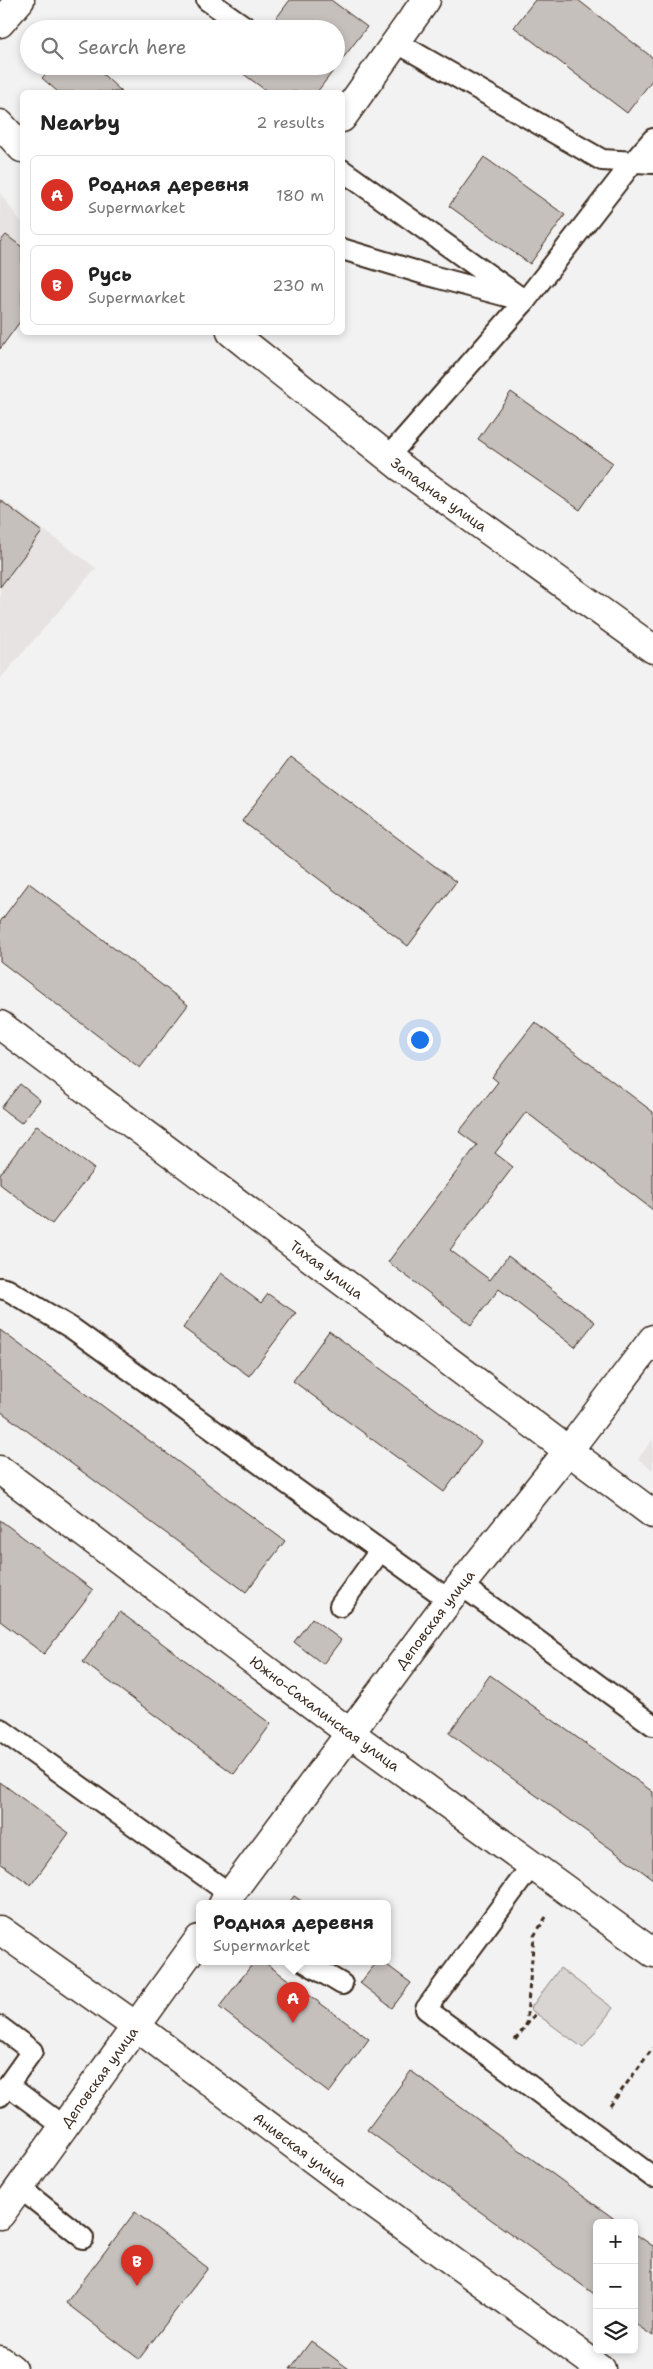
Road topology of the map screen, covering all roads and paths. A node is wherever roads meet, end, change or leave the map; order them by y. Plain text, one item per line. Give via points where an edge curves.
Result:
1 (20, 0) edge
2 (207, 0) edge
3 (426, 0) edge
4 (235, 20) edge
5 (0, 23) edge
6 (396, 42) junction
7 (345, 114) edge
8 (0, 124) edge
9 (653, 139) edge
10 (20, 146) edge
11 (632, 162) junction
12 (653, 163) edge
13 (345, 172) edge
14 (345, 251) edge
15 (525, 301) junction
16 (235, 335) edge
17 (388, 458) junction
18 (653, 649) edge
19 (0, 1025) edge
20 (0, 1288) edge
21 (653, 1338) edge
22 (568, 1451) junction
23 (0, 1470) edge
24 (653, 1514) edge
25 (380, 1551) junction
26 (455, 1592) junction
27 (340, 1606) dead end
28 (653, 1725) edge
29 (0, 1729) edge
30 (350, 1733) junction
31 (532, 1865) junction
32 (227, 1899) edge
33 (548, 1914) dead end
34 (0, 1930) edge
35 (196, 1943) edge
36 (653, 1953) edge
37 (310, 1965) edge
38 (342, 1984) dead end
39 (526, 2026) dead end
40 (0, 2027) edge
41 (137, 2027) junction
42 (653, 2048) edge
43 (4, 2091) edge
44 (610, 2106) dead end
45 (64, 2127) junction
46 (653, 2177) edge
47 (20, 2188) junction
48 (0, 2215) edge
49 (83, 2238) dead end
50 (0, 2360) edge
51 (12, 2369) edge
52 (601, 2369) edge

1 - 5 street
2 - 4 lane
3 - 6 street
6 - 7 street
6 - 11 lane via 602,160
8 - 10 street
9 - 11 lane
11 - 12 lane
11 - 15 lane
13 - 15 lane
14 - 15 lane
15 - 17 lane
16 - 17 street, Западная улица
17 - 18 street, Западная улица
19 - 22 street, Тихая улица
20 - 25 lane via 73,1329
21 - 22 street, Деповская улица
22 - 24 street, Тихая улица
22 - 26 street, Деповская улица
23 - 30 street, Южно-Сахалинская улица
25 - 26 lane
25 - 27 lane
26 - 28 lane
26 - 30 street, Деповская улица
29 - 32 lane
30 - 31 street, Южно-Сахалинская улица
30 - 32 street, Деповская улица
31 - 36 street, Южно-Сахалинская улица
31 - 46 lane via 426,2009
33 - 39 path via 534,1936
34 - 41 street, Анивская улица
35 - 41 street, Деповская улица
37 - 38 lane
40 - 43 lane via 32,2051
41 - 45 street, Деповская улица
41 - 52 street, Анивская улица
42 - 44 path
43 - 45 lane
45 - 47 street, Деповская улица
47 - 48 street, Деповская улица
47 - 49 lane
50 - 51 street

